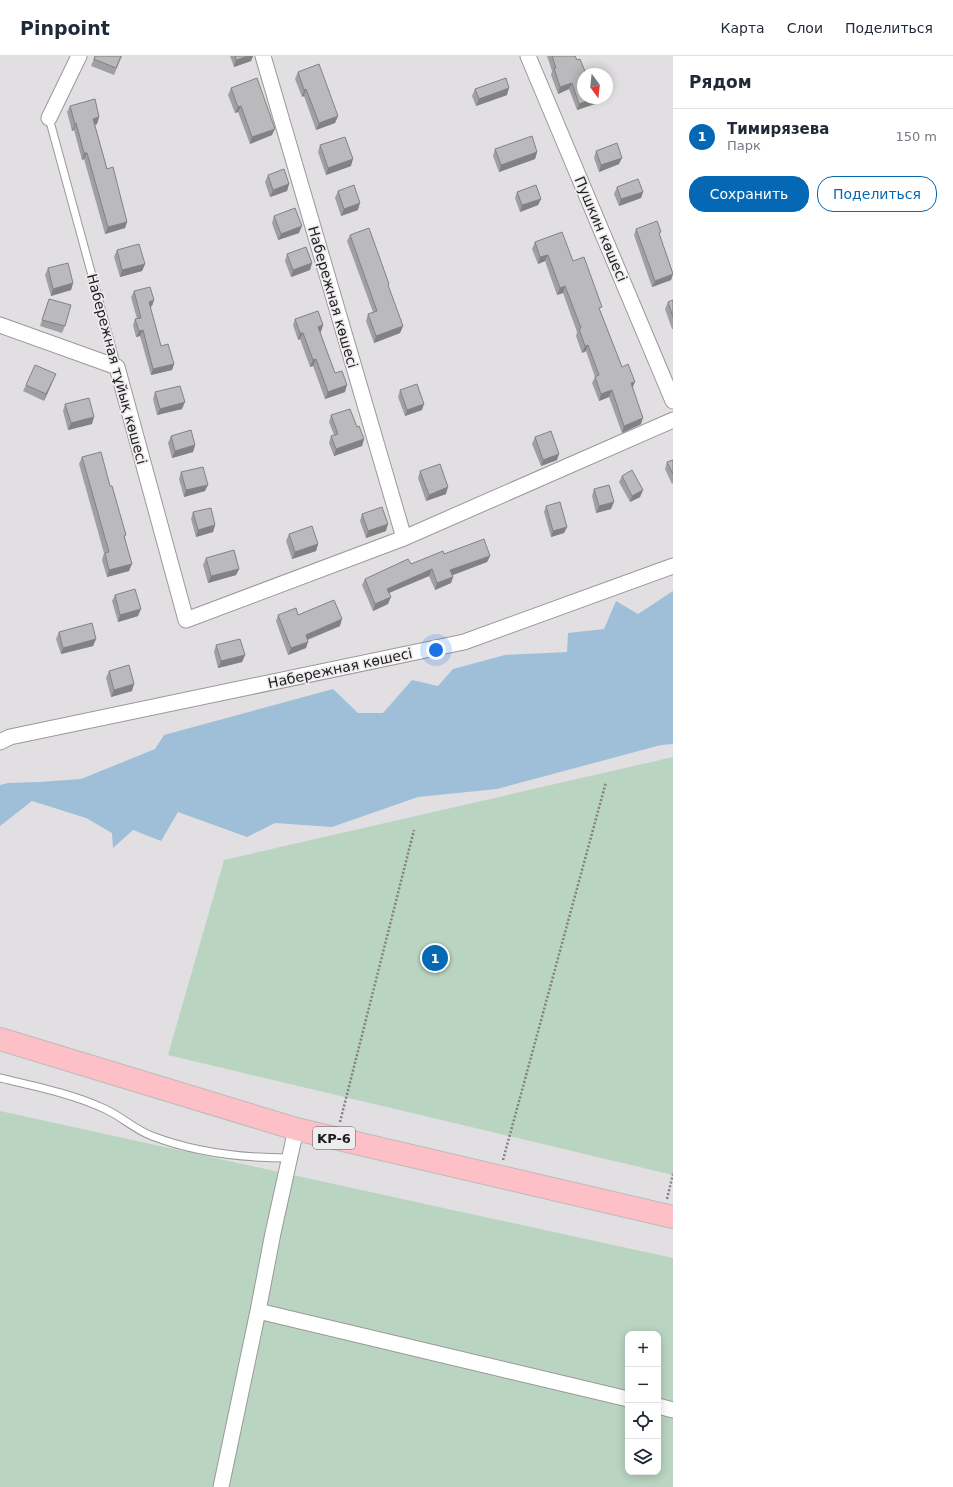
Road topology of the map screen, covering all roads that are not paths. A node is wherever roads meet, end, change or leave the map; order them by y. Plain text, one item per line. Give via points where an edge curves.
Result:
1 (78, 56) edge
2 (263, 56) edge
3 (528, 56) edge
4 (49, 118) joint
5 (0, 325) edge
6 (117, 367) junction
7 (673, 401) edge
8 (673, 420) edge
9 (404, 538) junction
10 (673, 566) edge
11 (0, 742) edge
12 (0, 1039) edge
13 (0, 1078) edge
14 (296, 1129) junction
15 (289, 1158) junction
16 (668, 1216) edge
17 (258, 1311) junction
18 (625, 1398) edge
19 (661, 1407) edge
20 (673, 1410) edge
21 (221, 1487) edge

1 - 4 street
2 - 9 street, Набережная көшесі
3 - 7 street, Пушкин көшесі
4 - 6 lane, Набережная тұйық көшесі
5 - 6 street
6 - 9 street, Набережная тұйық көшесі via 186,620
8 - 9 street
10 - 11 street, Набережная көшесі via 464,642 10,737
12 - 14 highway, KP-6
13 - 15 lane via 50,1089 98,1106 150,1136 208,1153 254,1158
14 - 15 street
14 - 16 highway, KP-6
15 - 17 street
17 - 18 street
17 - 21 street
19 - 20 street

